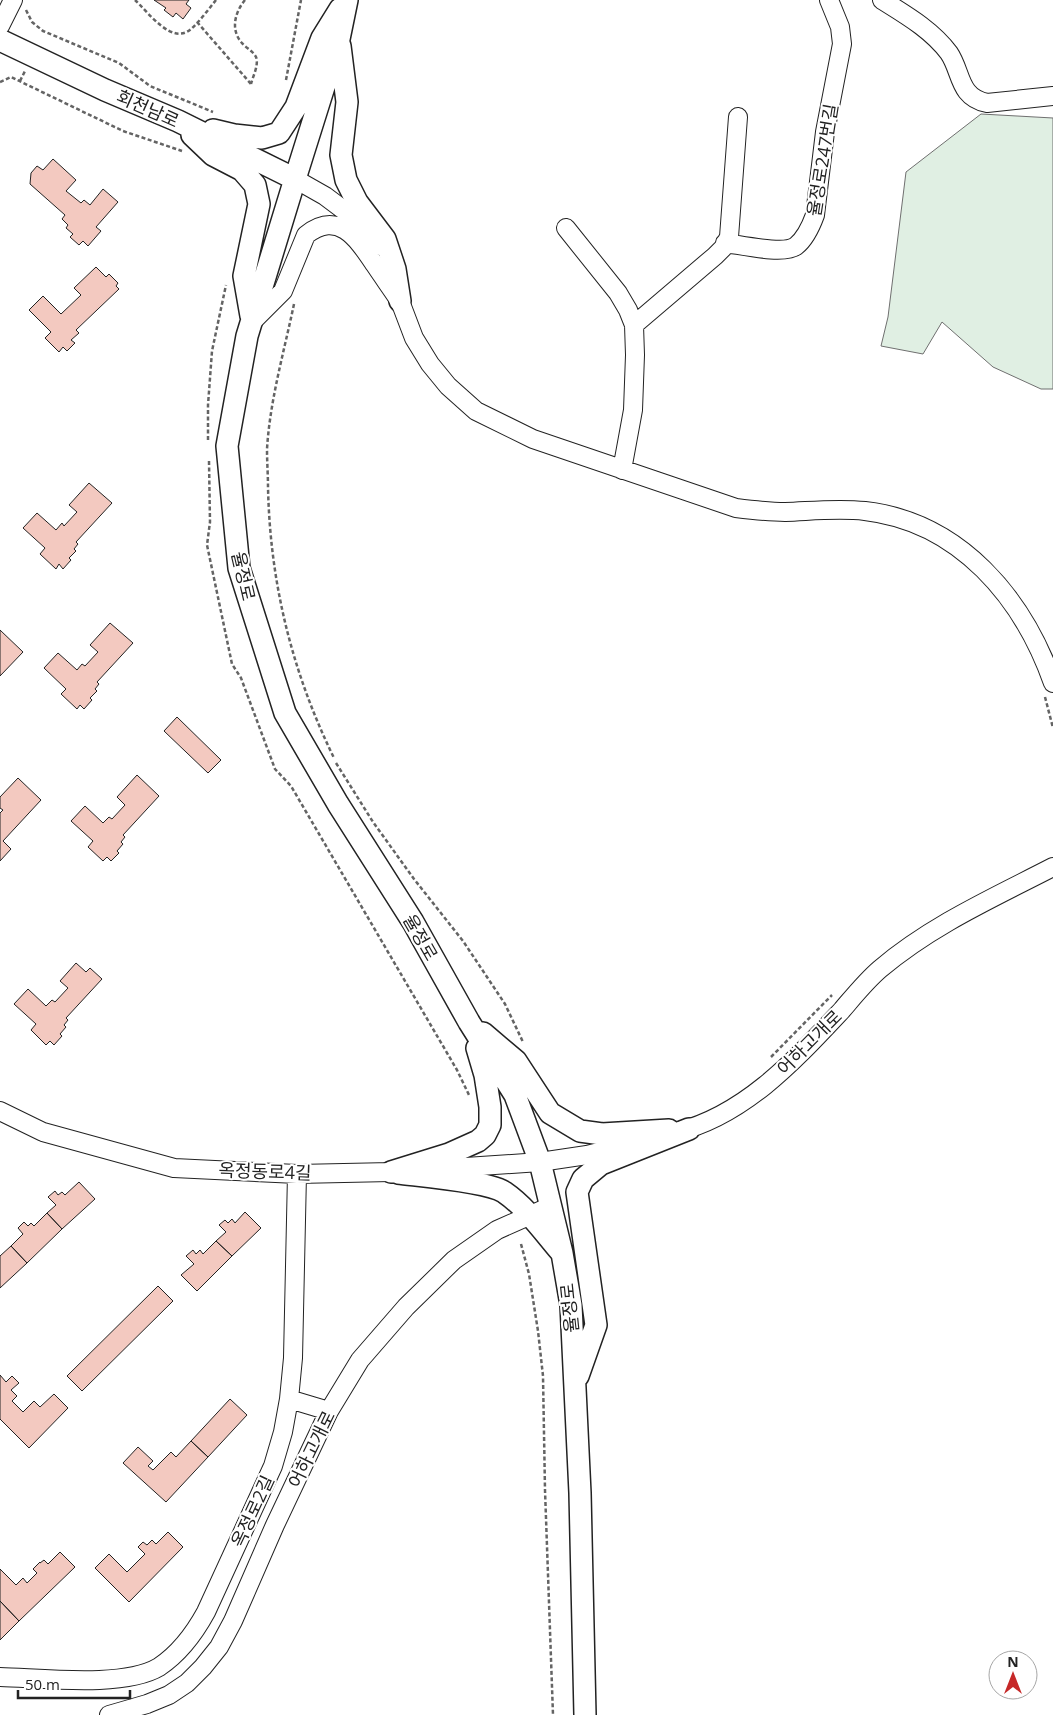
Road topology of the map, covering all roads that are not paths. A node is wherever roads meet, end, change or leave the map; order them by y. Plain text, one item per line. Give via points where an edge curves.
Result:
1 (347, 0) edge
2 (829, 0) edge
3 (882, 0) edge
4 (12, 1) edge
5 (0, 26) edge
6 (339, 39) junction
7 (0, 40) edge
8 (1053, 96) edge
9 (738, 116) dead end
10 (178, 121) junction
11 (295, 179) junction
12 (566, 228) dead end
13 (725, 243) junction
14 (400, 301) junction
15 (252, 322) junction
16 (634, 326) junction
17 (622, 470) junction
18 (1048, 686) edge
19 (1053, 868) edge
20 (469, 1022) junction
21 (0, 1111) edge
22 (689, 1129) junction
23 (540, 1162) junction
24 (392, 1172) junction
25 (297, 1174) junction
26 (551, 1206) junction
27 (530, 1215) junction
28 (562, 1253) junction
29 (575, 1386) junction
30 (289, 1399) junction
31 (329, 1411) junction
32 (0, 1677) edge
33 (109, 1715) edge
34 (586, 1715) edge

1 - 6 main road, 율정로
1 - 10 main road via 322,38 296,106 278,133 262,138 234,135
2 - 13 street, 율정로247번길 via 840,27 842,44 811,226 797,245 787,249
3 - 8 street via 924,27 943,46 968,92 980,102
4 - 5 street
6 - 11 main road, 율정로
6 - 14 main road via 347,102 341,155 346,180 357,202 384,239 395,269
7 - 10 main road, 회천남로
9 - 13 street via 729,237
10 - 11 main road, 회천남로
10 - 15 main road via 213,155 242,170 255,185 260,204 244,276
11 - 14 street via 357,220 377,246
11 - 15 main road, 율정로
12 - 16 street via 618,294
13 - 16 street via 715,256
14 - 15 street via 351,233 334,225 323,225 306,235 283,291
14 - 17 street via 414,338 430,364 448,386 476,411 533,439
15 - 20 main road, 율정로 via 227,446 239,568 285,713 413,922
16 - 17 street via 633,410
17 - 18 street via 736,508 763,512 865,511 908,520 934,532 965,552 1001,588 1042,654
19 - 22 street, 어하고개로 via 949,921 909,946 879,970 806,1048 755,1093 729,1111
20 - 22 main road via 516,1060 550,1113 580,1131 602,1134
20 - 23 main road, 율정로 via 515,1095
20 - 24 main road via 485,1074 490,1125 485,1135 449,1154
21 - 25 street, 옥정동로4길 via 43,1132 174,1168
22 - 23 street, 어하고개로 via 587,1155
22 - 29 main road via 601,1164 583,1179 577,1192 596,1325
23 - 24 street, 옥정동로4길
23 - 26 main road, 율정로
24 - 25 street, 옥정동로4길
24 - 27 main road via 481,1185 504,1192
25 - 30 street, 옥정로2길 via 293,1358
26 - 27 street, 어하고개로
26 - 28 main road, 율정로
27 - 28 main road
27 - 31 street, 어하고개로 via 498,1230 440,1273 360,1360
28 - 29 main road, 율정로 via 571,1304
29 - 34 main road, 율정로
30 - 31 street
30 - 32 street, 옥정로2길 via 273,1466 206,1612 195,1632 177,1652 157,1668 123,1679
31 - 33 street, 어하고개로 via 219,1647 204,1667 169,1695

